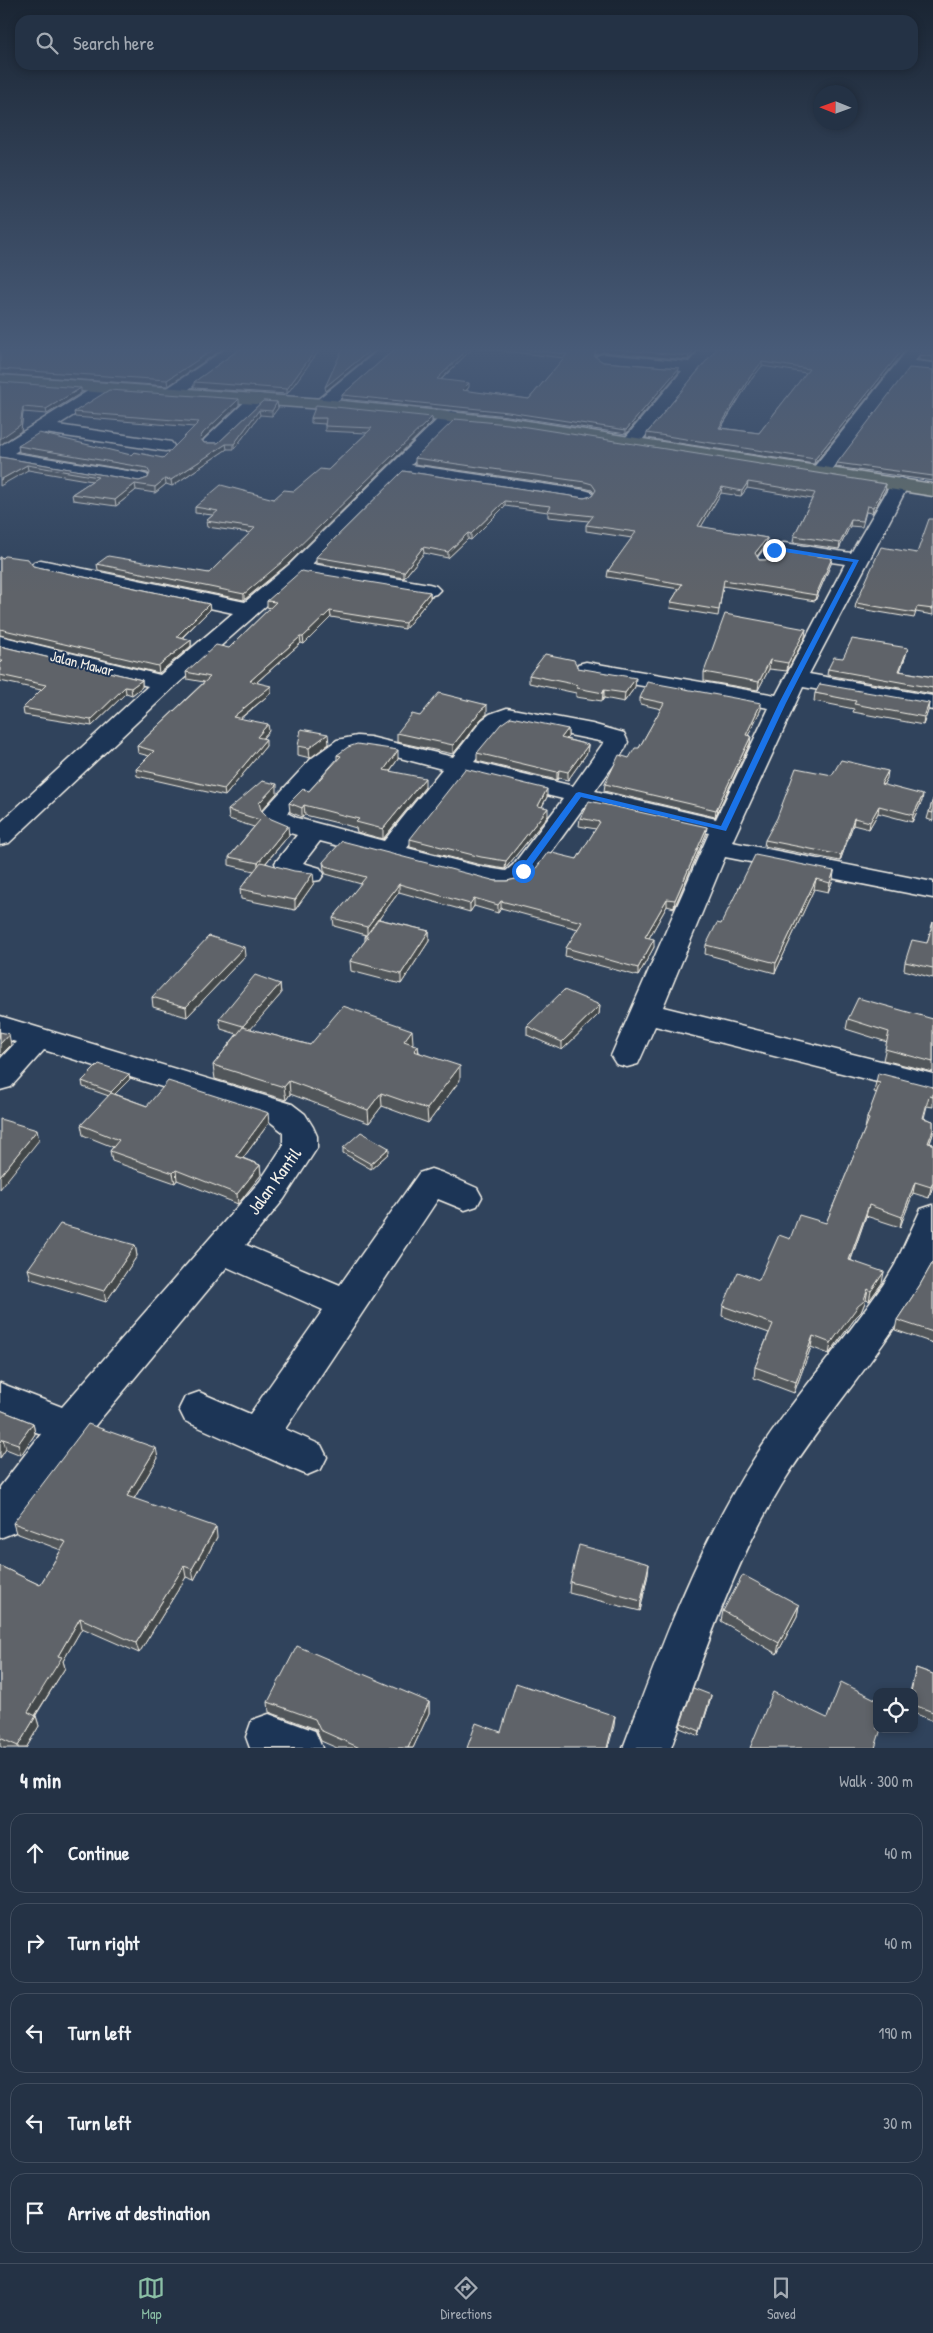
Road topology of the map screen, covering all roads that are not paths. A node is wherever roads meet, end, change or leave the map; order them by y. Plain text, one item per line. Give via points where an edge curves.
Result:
1 (41, 430) edge
2 (55, 430) edge
3 (225, 430) edge
4 (438, 430) edge
5 (549, 430) edge
6 (642, 430) edge
7 (853, 430) edge
8 (632, 441) junction
9 (211, 442) edge
10 (165, 446) dead end
11 (0, 455) edge
12 (399, 469) junction
13 (821, 471) junction
14 (140, 479) edge
15 (900, 484) junction
16 (933, 490) edge
17 (584, 496) edge
18 (766, 560) edge
19 (856, 560) junction
20 (41, 566) edge
21 (297, 568) junction
22 (429, 590) edge
23 (250, 610) junction
24 (0, 643) edge
25 (586, 668) edge
26 (796, 679) junction
27 (165, 683) junction
28 (783, 703) junction
29 (933, 703) edge
30 (457, 766) junction
31 (579, 794) junction
32 (314, 831) junction
33 (0, 837) edge
34 (720, 838) junction
35 (390, 851) junction
36 (310, 874) edge
37 (933, 890) edge
38 (645, 1013) junction
39 (0, 1026) edge
40 (38, 1037) junction
41 (627, 1056) dead end
42 (0, 1078) edge
43 (933, 1085) edge
44 (465, 1196) dead end
45 (933, 1218) edge
46 (221, 1249) junction
47 (348, 1305) junction
48 (0, 1399) edge
49 (200, 1409) dead end
50 (69, 1428) junction
51 (258, 1435) junction
52 (307, 1457) dead end
53 (0, 1519) edge
54 (647, 1748) edge

1 - 11 street
2 - 10 street
3 - 9 street
4 - 12 street
5 - 8 main road
6 - 8 street
7 - 13 street
8 - 13 main road
11 - 14 street
12 - 17 street
12 - 21 street
13 - 15 main road
15 - 16 main road
15 - 19 street
18 - 19 street via 774,550 784,549
19 - 26 street
20 - 23 street
21 - 22 street
21 - 23 street
23 - 27 street
24 - 27 street, Jalan Mawar
25 - 28 street
26 - 28 street
26 - 29 street
27 - 33 street
28 - 34 street
30 - 31 street
30 - 31 street via 491,725 507,715 615,738 613,749
30 - 32 street via 386,748 347,744 335,751 274,813 277,819 288,824
30 - 35 street
31 - 34 street
31 - 35 street via 515,878 478,875
32 - 35 street
32 - 36 street via 288,863 290,869
34 - 37 street
34 - 38 street
38 - 41 street
38 - 43 street
39 - 40 street, Jalan Kantil
40 - 42 street
40 - 46 street, Jalan Kantil via 280,1112 296,1123 300,1148 272,1190
44 - 47 street via 431,1182
45 - 54 street via 910,1273 874,1327 789,1439 737,1523 688,1632
46 - 47 street
46 - 50 street, Jalan Kantil
47 - 51 street
48 - 50 street
49 - 51 street
50 - 53 street, Jalan Kantil
51 - 52 street

